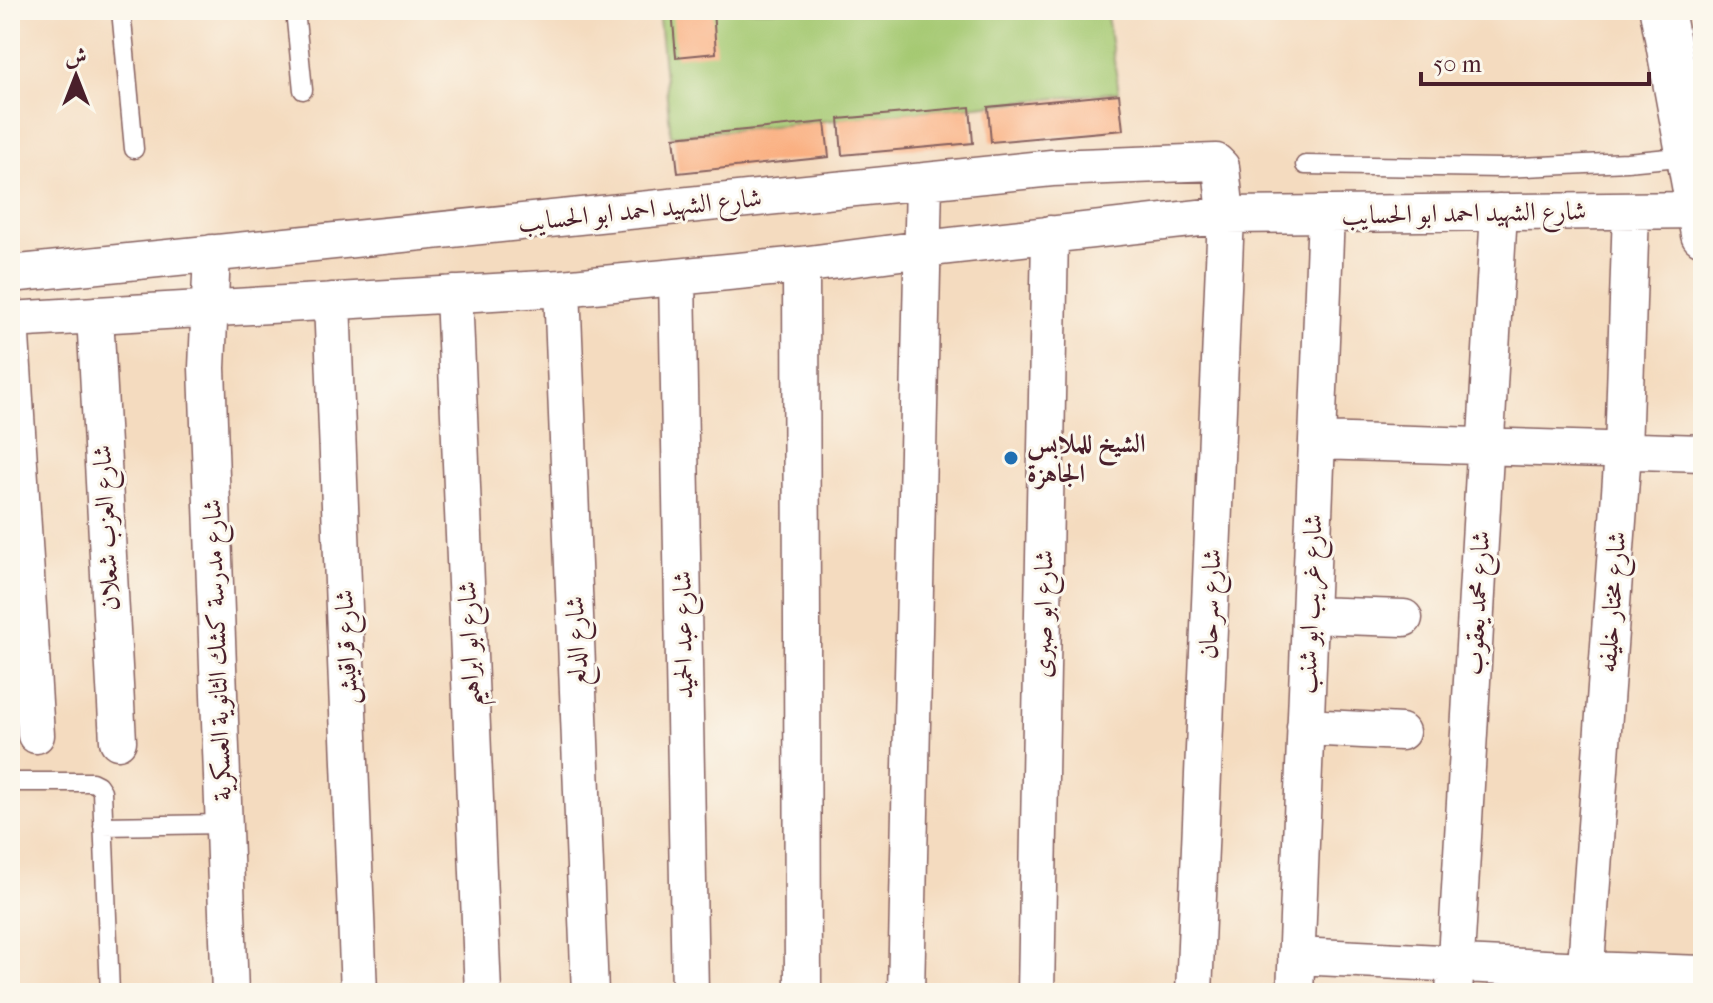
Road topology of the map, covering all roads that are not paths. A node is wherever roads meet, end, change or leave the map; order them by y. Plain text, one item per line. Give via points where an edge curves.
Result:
1 (121, 10) edge
2 (295, 10) edge
3 (1662, 10) edge
4 (303, 90) dead end
5 (134, 149) dead end
6 (1696, 155) edge
7 (1305, 165) dead end
8 (924, 181) junction
9 (1631, 211) junction
10 (1499, 212) junction
11 (1326, 214) junction
12 (1226, 215) junction
13 (1702, 218) edge
14 (1050, 234) junction
15 (923, 249) junction
16 (212, 253) junction
17 (801, 265) junction
18 (10, 274) edge
19 (677, 277) junction
20 (562, 288) junction
21 (454, 294) junction
22 (332, 301) junction
23 (210, 308) junction
24 (95, 315) junction
25 (10, 320) edge
26 (1317, 441) junction
27 (1487, 446) junction
28 (1623, 451) junction
29 (1703, 453) edge
30 (1310, 615) junction
31 (1404, 618) dead end
32 (1305, 727) junction
33 (1401, 732) dead end
34 (36, 735) dead end
35 (118, 741) dead end
36 (10, 782) edge
37 (224, 824) junction
38 (103, 826) junction
39 (1296, 956) junction
40 (1703, 974) edge
41 (1455, 978) edge
42 (1585, 982) edge
43 (110, 993) edge
44 (230, 993) edge
45 (359, 993) edge
46 (483, 993) edge
47 (590, 993) edge
48 (690, 993) edge
49 (803, 993) edge
50 (906, 993) edge
51 (1036, 993) edge
52 (1194, 993) edge
53 (1295, 993) edge

1 - 5 lane
2 - 4 lane
3 - 6 main road
6 - 7 lane via 1502,168
6 - 13 main road
8 - 12 street, شارع الشهيد احمد ابو الحسايب via 1052,168 1209,161 1221,167
8 - 15 street
8 - 16 street, شارع الشهيد احمد ابو الحسايب
9 - 10 street, شارع الشهيد احمد ابو الحسايب
9 - 13 street, شارع الشهيد احمد ابو الحسايب
9 - 28 street, شارع مختار خليفه
10 - 11 street, شارع الشهيد احمد ابو الحسايب
10 - 27 street, شارع محمد يعقوب
11 - 12 street, شارع الشهيد احمد ابو الحسايب
11 - 26 street, شارع غريب ابو شنب
12 - 14 street, شارع الشهيد احمد ابو الحسايب
12 - 52 street, شارع سرحان
14 - 15 street, شارع الشهيد احمد ابو الحسايب
14 - 51 street, شارع ابو صبرى
15 - 17 street, شارع الشهيد احمد ابو الحسايب
15 - 50 street
16 - 18 street, شارع الشهيد احمد ابو الحسايب
16 - 23 street, شارع مدرسة كشك الثانوية العسكرية
17 - 19 street, شارع الشهيد احمد ابو الحسايب
17 - 49 street
19 - 20 street, شارع الشهيد احمد ابو الحسايب
19 - 48 street, شارع عبد الحميد
20 - 21 street, شارع الشهيد احمد ابو الحسايب
20 - 47 street, شارع الدلع
21 - 22 street, شارع الشهيد احمد ابو الحسايب
21 - 46 street, شارع ابو ابراهيم
22 - 23 street, شارع الشهيد احمد ابو الحسايب
22 - 45 street, شارع قراقيش
23 - 24 street, شارع الشهيد احمد ابو الحسايب
23 - 37 street, شارع مدرسة كشك الثانوية العسكرية via 207,368
24 - 25 street, شارع الشهيد احمد ابو الحسايب
24 - 35 street, شارع العزب شعلان
25 - 34 street
26 - 27 street
26 - 30 street, شارع غريب ابو شنب
27 - 28 street
27 - 41 street, شارع محمد يعقوب
28 - 29 street
28 - 42 street, شارع مختار خليفه
30 - 31 street
30 - 32 street, شارع غريب ابو شنب
32 - 33 street
32 - 39 street, شارع غريب ابو شنب
36 - 38 lane via 92,782 102,791
37 - 38 lane
37 - 44 street, شارع مدرسة كشك الثانوية العسكرية
38 - 43 lane
39 - 41 street
39 - 53 street, شارع غريب ابو شنب
40 - 42 street
41 - 42 street

